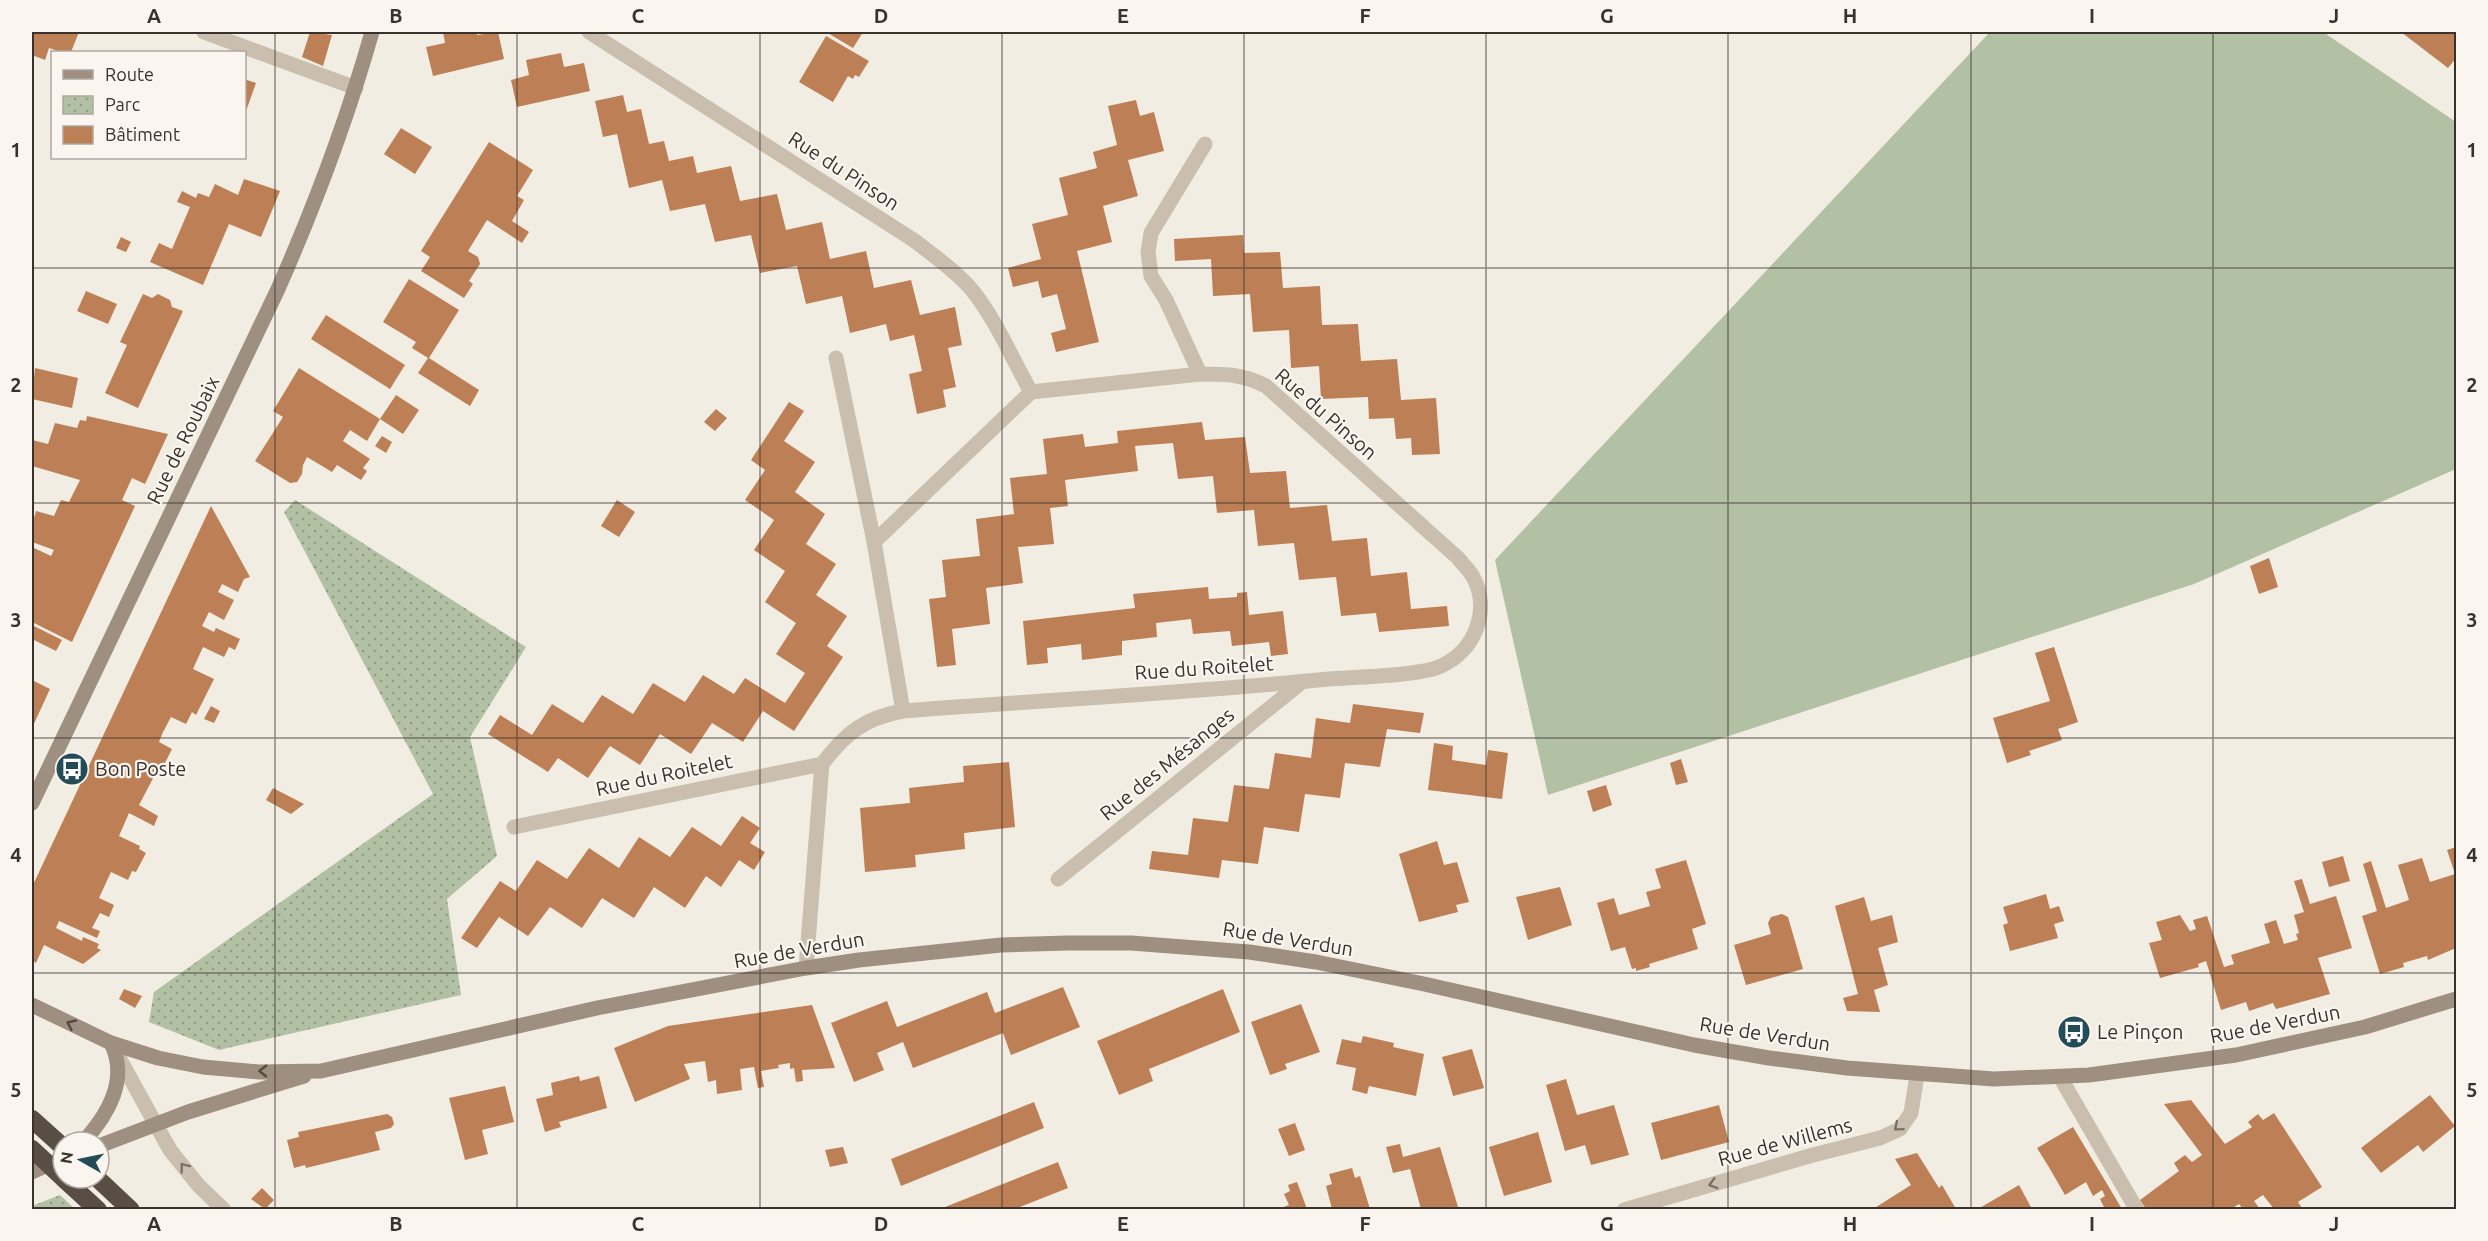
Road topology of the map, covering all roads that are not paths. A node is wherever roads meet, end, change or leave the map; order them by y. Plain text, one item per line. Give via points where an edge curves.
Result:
1 (204, 32) edge
2 (372, 32) edge
3 (589, 32) edge
4 (356, 88) junction
5 (1205, 144) dead end
6 (836, 358) dead end
7 (1200, 374) junction
8 (1031, 392) junction
9 (1431, 534) joint
10 (874, 542) junction
11 (1302, 682) junction
12 (903, 711) junction
13 (822, 764) junction
14 (32, 803) edge
15 (514, 827) dead end
16 (1058, 879) dead end
17 (806, 968) junction
18 (2457, 999) edge
19 (32, 1005) edge
20 (114, 1049) junction
21 (321, 1071) junction
22 (1917, 1075) junction
23 (2060, 1077) junction
24 (32, 1119) edge
25 (156, 1123) junction
26 (94, 1130) edge
27 (51, 1141) edge
28 (111, 1141) edge
29 (32, 1149) edge
30 (51, 1162) edge
31 (51, 1167) edge
32 (32, 1172) edge
33 (77, 1190) edge
34 (110, 1190) edge
35 (98, 1209) edge
36 (131, 1209) edge
37 (224, 1209) edge
38 (1624, 1209) edge
39 (2137, 1209) edge

1 - 4 street
2 - 4 main road, Rue de Roubaix
3 - 8 street, Rue du Pinson via 905,234 948,267 972,290
4 - 14 main road, Rue de Roubaix via 330,166 278,289
5 - 7 street via 1151,233 1148,252 1151,276
6 - 10 street
7 - 8 street, Rue du Pinson
7 - 9 street, Rue du Pinson via 1247,377 1266,386
8 - 10 street
9 - 11 street, Rue du Roitelet via 1458,558 1480,594 1476,633 1467,646 1439,668
10 - 12 street
11 - 12 street, Rue du Roitelet
11 - 16 street, Rue des Mésanges
12 - 13 street, Rue du Roitelet via 865,722 838,743
13 - 15 street, Rue du Roitelet
13 - 17 street
17 - 21 main road, Rue de Verdun via 597,1008
17 - 22 main road, Rue de Verdun via 942,950 1068,943 1238,951 1424,984 1705,1047
18 - 23 main road, Rue de Verdun via 2366,1027 2264,1049
20 -> 19 main road
21 -> 20 main road, Rue de Verdun via 259,1072 202,1066
20 - 25 street
20 - 26 main road via 120,1072 104,1116
21 - 25 main road
22 - 23 main road, Rue de Verdun
22 -> 38 street, Rue de Willems via 1911,1113 1900,1129 1880,1138
23 - 39 street
24 - 27 highway
25 - 28 main road
37 -> 25 street via 185,1170
29 - 31 highway
30 - 32 main road
33 - 35 highway
34 - 36 highway

